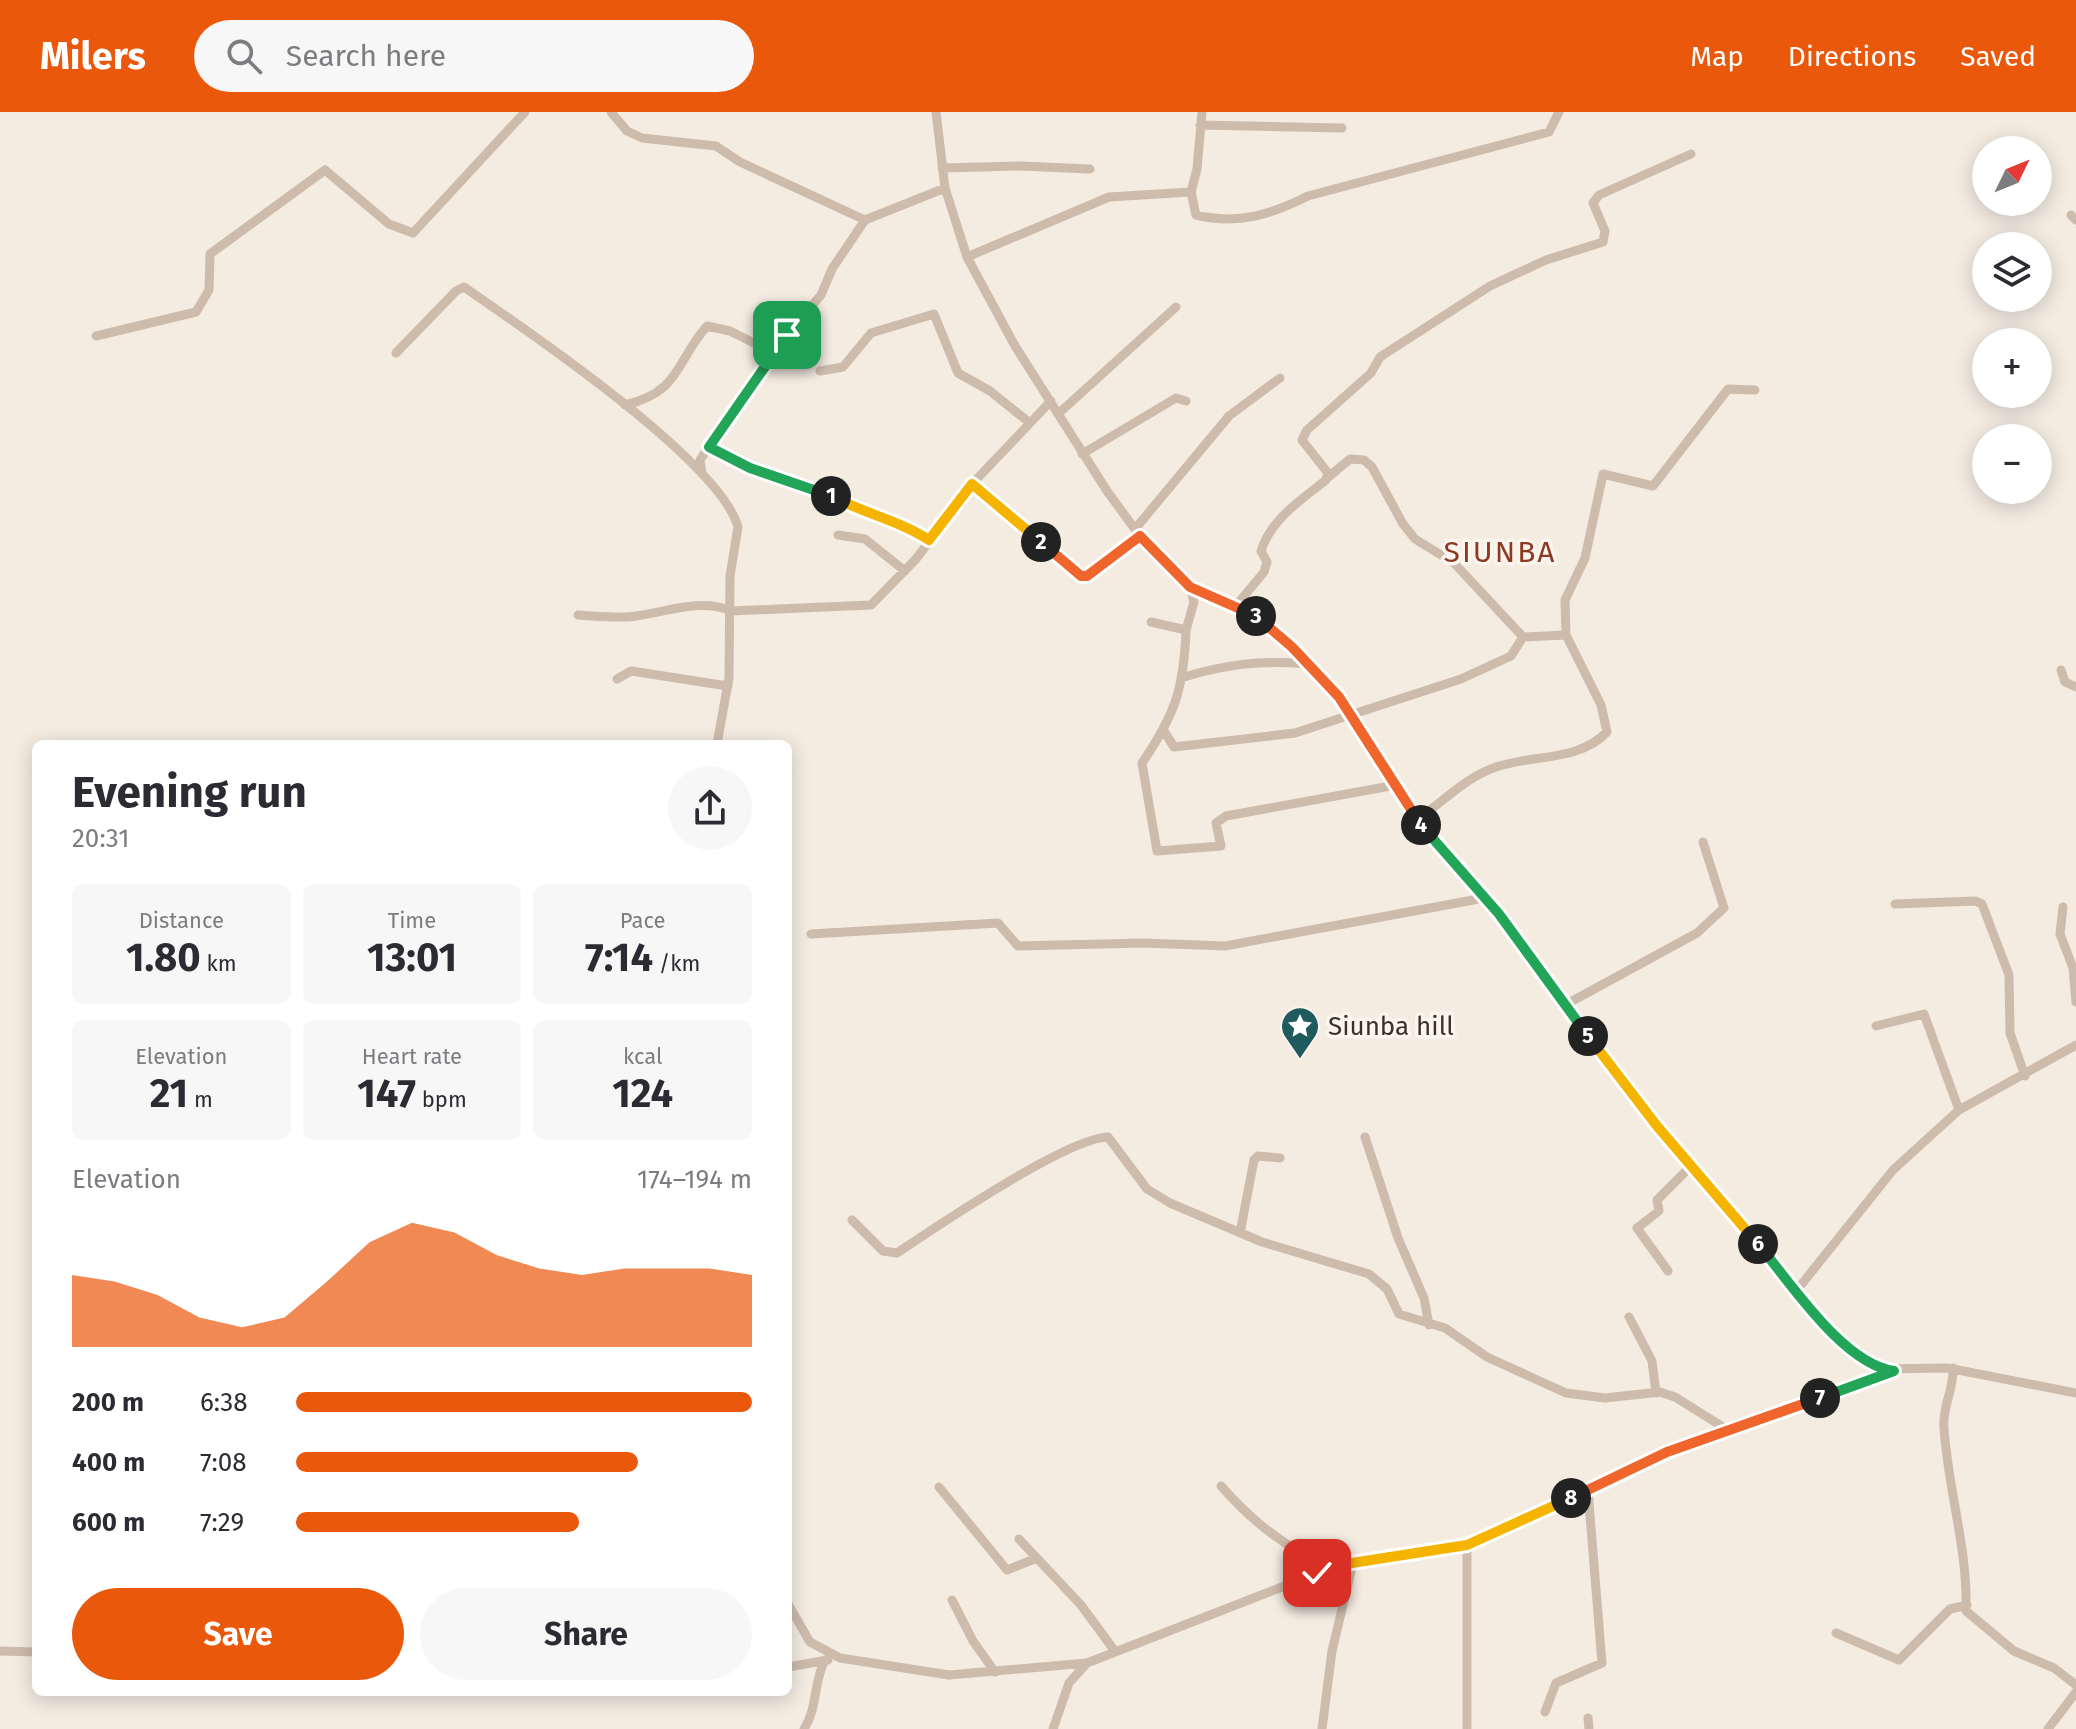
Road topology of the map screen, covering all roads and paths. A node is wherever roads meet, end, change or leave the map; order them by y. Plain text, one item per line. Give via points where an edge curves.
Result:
1 (525, 112) edge
2 (611, 112) edge
3 (936, 112) edge
4 (1202, 112) edge
5 (1559, 112) edge
6 (1200, 125) junction
7 (1342, 128) dead end
8 (1691, 154) dead end
9 (942, 168) junction
10 (1090, 169) dead end
11 (945, 188) junction
12 (1191, 192) junction
13 (865, 220) junction
14 (967, 257) junction
15 (1176, 307) dead end
16 (96, 336) dead end
17 (772, 352) junction
18 (396, 353) dead end
19 (820, 371) dead end
20 (1280, 378) dead end
21 (1755, 390) dead end
22 (1051, 401) junction
23 (1186, 401) dead end
24 (625, 405) junction
25 (1058, 414) junction
26 (1030, 423) junction
27 (709, 447) junction
28 (1082, 454) junction
29 (702, 474) junction
30 (1326, 479) junction
31 (972, 484) junction
32 (1137, 533) junction
33 (838, 535) dead end
34 (929, 540) junction
35 (905, 571) junction
36 (1190, 587) junction
37 (1235, 607) junction
38 (731, 611) junction
39 (578, 615) dead end
40 (1151, 622) dead end
41 (1186, 630) junction
42 (1566, 635) junction
43 (1523, 637) junction
44 (1306, 664) junction
45 (2061, 670) dead end
46 (1184, 677) junction
47 (617, 679) dead end
48 (728, 686) junction
49 (2076, 687) edge
50 (1350, 714) junction
51 (1164, 731) junction
52 (718, 740) edge
53 (1396, 785) junction
54 (1418, 819) junction
55 (1703, 842) dead end
56 (1484, 898) junction
57 (1895, 904) dead end
58 (2063, 907) dead end
59 (811, 934) dead end
60 (2076, 1002) edge
61 (1565, 1005) junction
62 (1876, 1026) dead end
63 (2076, 1045) edge
64 (2025, 1076) junction
65 (1959, 1110) junction
66 (1365, 1137) dead end
67 (1280, 1158) dead end
68 (1691, 1166) junction
69 (852, 1220) dead end
70 (1240, 1233) junction
71 (1668, 1271) dead end
72 (1797, 1290) junction
73 (1629, 1317) dead end
74 (1429, 1325) junction
75 (1953, 1368) junction
76 (1894, 1371) junction
77 (1656, 1393) junction
78 (2076, 1393) edge
79 (1728, 1430) junction
80 (1221, 1486) dead end
81 (939, 1487) dead end
82 (1588, 1491) junction
83 (1019, 1539) dead end
84 (1467, 1545) junction
85 (1037, 1558) junction
86 (1353, 1563) junction
87 (1333, 1567) junction
88 (952, 1600) dead end
89 (1967, 1605) junction
90 (792, 1611) edge
91 (1836, 1633) dead end
92 (1114, 1650) junction
93 (0, 1651) edge
94 (32, 1652) edge
95 (840, 1658) junction
96 (825, 1660) junction
97 (1087, 1663) junction
98 (792, 1666) edge
99 (995, 1672) junction
100 (2076, 1685) edge
101 (2076, 1692) edge
102 (1545, 1712) dead end
103 (804, 1729) edge
104 (1053, 1729) edge
105 (1322, 1729) edge
106 (1467, 1729) edge
107 (2048, 1729) edge

1 - 16 street via 413,233 389,224 325,170 210,254 209,290 196,312
2 - 13 street via 627,131 642,138 716,146
3 - 9 street
4 - 6 street
5 - 12 street via 1549,132 1229,222 1196,215
6 - 7 street
6 - 12 street
8 - 30 street via 1595,198 1603,242 1490,286 1380,357 1371,373 1302,440 1328,473
9 - 10 street
9 - 11 street
11 - 13 street
11 - 14 street
12 - 14 street via 1109,197
13 - 17 street via 821,295
14 - 22 street
15 - 25 street
17 - 24 street via 707,326 658,394
17 - 27 street
18 - 24 street via 464,287
19 - 26 street via 843,367 871,333 934,314 958,373
20 - 32 street via 1229,416
21 - 42 street via 1728,389 1653,486 1603,474 1585,558 1565,600
22 - 25 street
22 - 26 street
23 - 28 street via 1176,398
24 - 29 street
25 - 28 street
26 - 31 street
27 - 29 street via 700,460
27 - 34 street via 750,468 878,513
28 - 32 street
29 - 38 street via 738,527
30 - 37 street via 1288,509 1266,537 1261,551 1267,562 1264,572
30 - 43 street via 1350,459 1364,460 1415,539 1454,563
31 - 32 street via 1081,576 1093,573
31 - 34 street
32 - 36 street
33 - 35 street via 865,539
34 - 35 street
35 - 38 street via 868,606
36 - 37 street
36 - 41 street via 1194,602
37 - 44 street via 1259,618
38 - 39 street via 719,606 633,617
38 - 48 street
40 - 41 street
41 - 46 street
42 - 43 street
42 - 54 street via 1601,705 1607,732 1583,751 1478,775
43 - 50 street via 1511,656 1461,679
44 - 46 street via 1263,660
44 - 50 street
45 - 49 street via 2065,682
46 - 51 street
47 - 48 street via 631,671
48 - 52 street
50 - 51 street via 1295,733 1204,745 1174,747
50 - 53 street
51 - 53 street via 1142,763 1141,774 1157,851 1221,846 1216,823 1226,816
53 - 54 street
54 - 56 street
55 - 61 street via 1724,908 1697,933
56 - 59 street via 1225,946 1018,946 998,923
56 - 61 street
57 - 64 street via 1982,904 2009,975 2010,1033
58 - 60 street via 2060,934 2073,968
61 - 68 street
62 - 65 street via 1924,1014
63 - 64 street
64 - 65 street
65 - 72 street via 1893,1170
66 - 74 street
67 - 70 street via 1254,1160
68 - 71 street via 1661,1194 1659,1211 1637,1228
68 - 72 street
69 - 70 street via 883,1251 897,1253 1056,1156 1092,1137 1108,1137 1147,1189
70 - 74 street via 1369,1274 1387,1289 1399,1314
72 - 76 street via 1855,1357
73 - 77 street via 1652,1361
74 - 77 street via 1445,1328 1487,1357 1566,1393 1605,1398
75 - 76 street
75 - 78 street
75 - 89 street via 1954,1388 1944,1407 1943,1424 1950,1492 1967,1571
76 - 79 street
77 - 79 street via 1675,1397
79 - 82 street via 1667,1452
80 - 87 street via 1247,1515
81 - 85 street via 1007,1570
82 - 84 street
82 - 102 street via 1602,1663 1556,1683
83 - 85 street
84 - 86 street
84 - 106 street
85 - 92 street
86 - 87 street
86 - 105 street via 1332,1651
87 - 92 street
88 - 99 street
89 - 91 street via 1950,1609 1899,1660
89 - 100 street via 1966,1611 2014,1651 2054,1668
90 - 95 street via 810,1642
92 - 97 street
93 - 94 street
95 - 96 street
95 - 99 street via 949,1675
96 - 98 street
96 - 103 street via 815,1679 814,1713
97 - 99 street
97 - 104 street via 1069,1683
101 - 107 street

